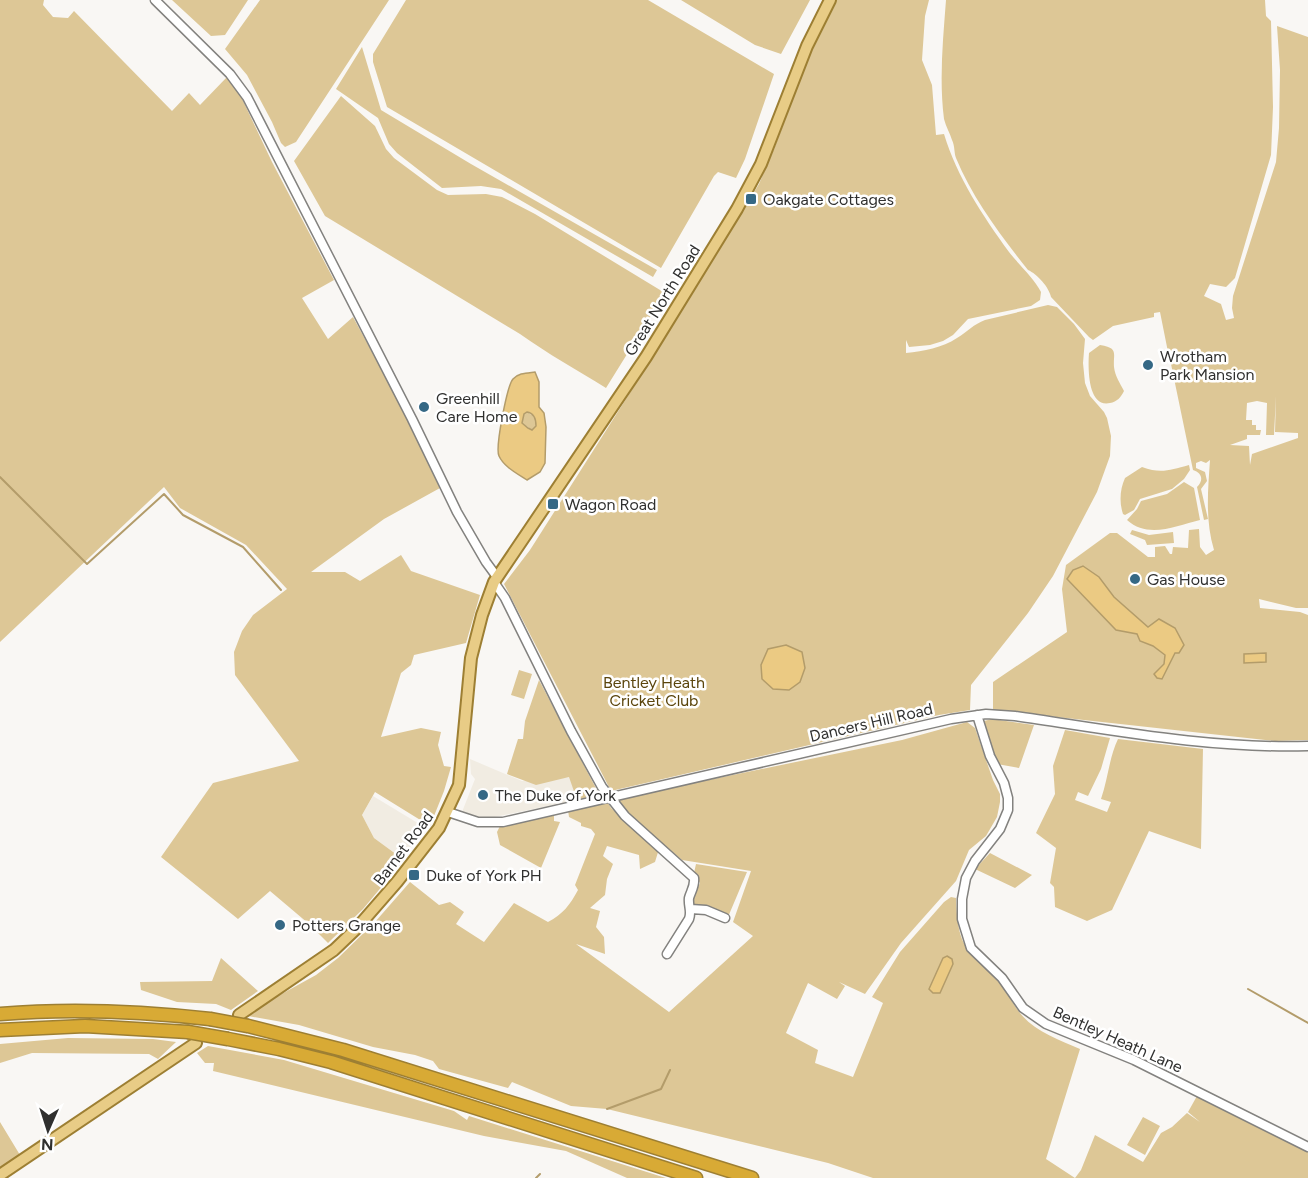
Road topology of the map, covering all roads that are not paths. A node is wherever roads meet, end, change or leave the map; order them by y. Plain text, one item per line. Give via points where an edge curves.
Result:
1 (155, 0) edge
2 (830, 0) edge
3 (496, 580) junction
4 (488, 599) joint
5 (977, 715) junction
6 (1308, 746) edge
7 (609, 797) junction
8 (448, 812) junction
9 (691, 909) junction
10 (725, 918) dead end
11 (667, 954) dead end
12 (0, 1014) edge
13 (239, 1014) dead end
14 (0, 1030) edge
15 (196, 1043) dead end
16 (1308, 1147) edge
17 (0, 1175) edge
18 (696, 1178) edge
19 (752, 1178) edge

1 - 3 street via 247,96 457,512
2 - 3 main road, Great North Road via 807,46 761,164 737,209 646,357
3 - 4 main road, Great North Road
3 - 7 street
4 - 8 main road, Barnet Road via 471,658 462,771
5 - 6 street, Dancers Hill Road via 1015,716 1198,742
5 - 7 street, Dancers Hill Road
5 - 16 street, Bentley Heath Lane via 990,756 1004,783 1008,810 1000,829 966,878 962,919 970,948 1002,978 1023,1008 1046,1024 1134,1060
7 - 8 street, Dancers Hill Road via 494,823
7 - 9 street via 692,876 695,881 689,900
8 - 13 main road, Barnet Road via 413,863 356,929 322,959
9 - 10 street
9 - 11 street via 690,919
12 - 19 highway, bridge via 120,1011 248,1026 354,1053
14 - 18 highway, bridge via 85,1026 188,1032 279,1049
15 - 17 main road

